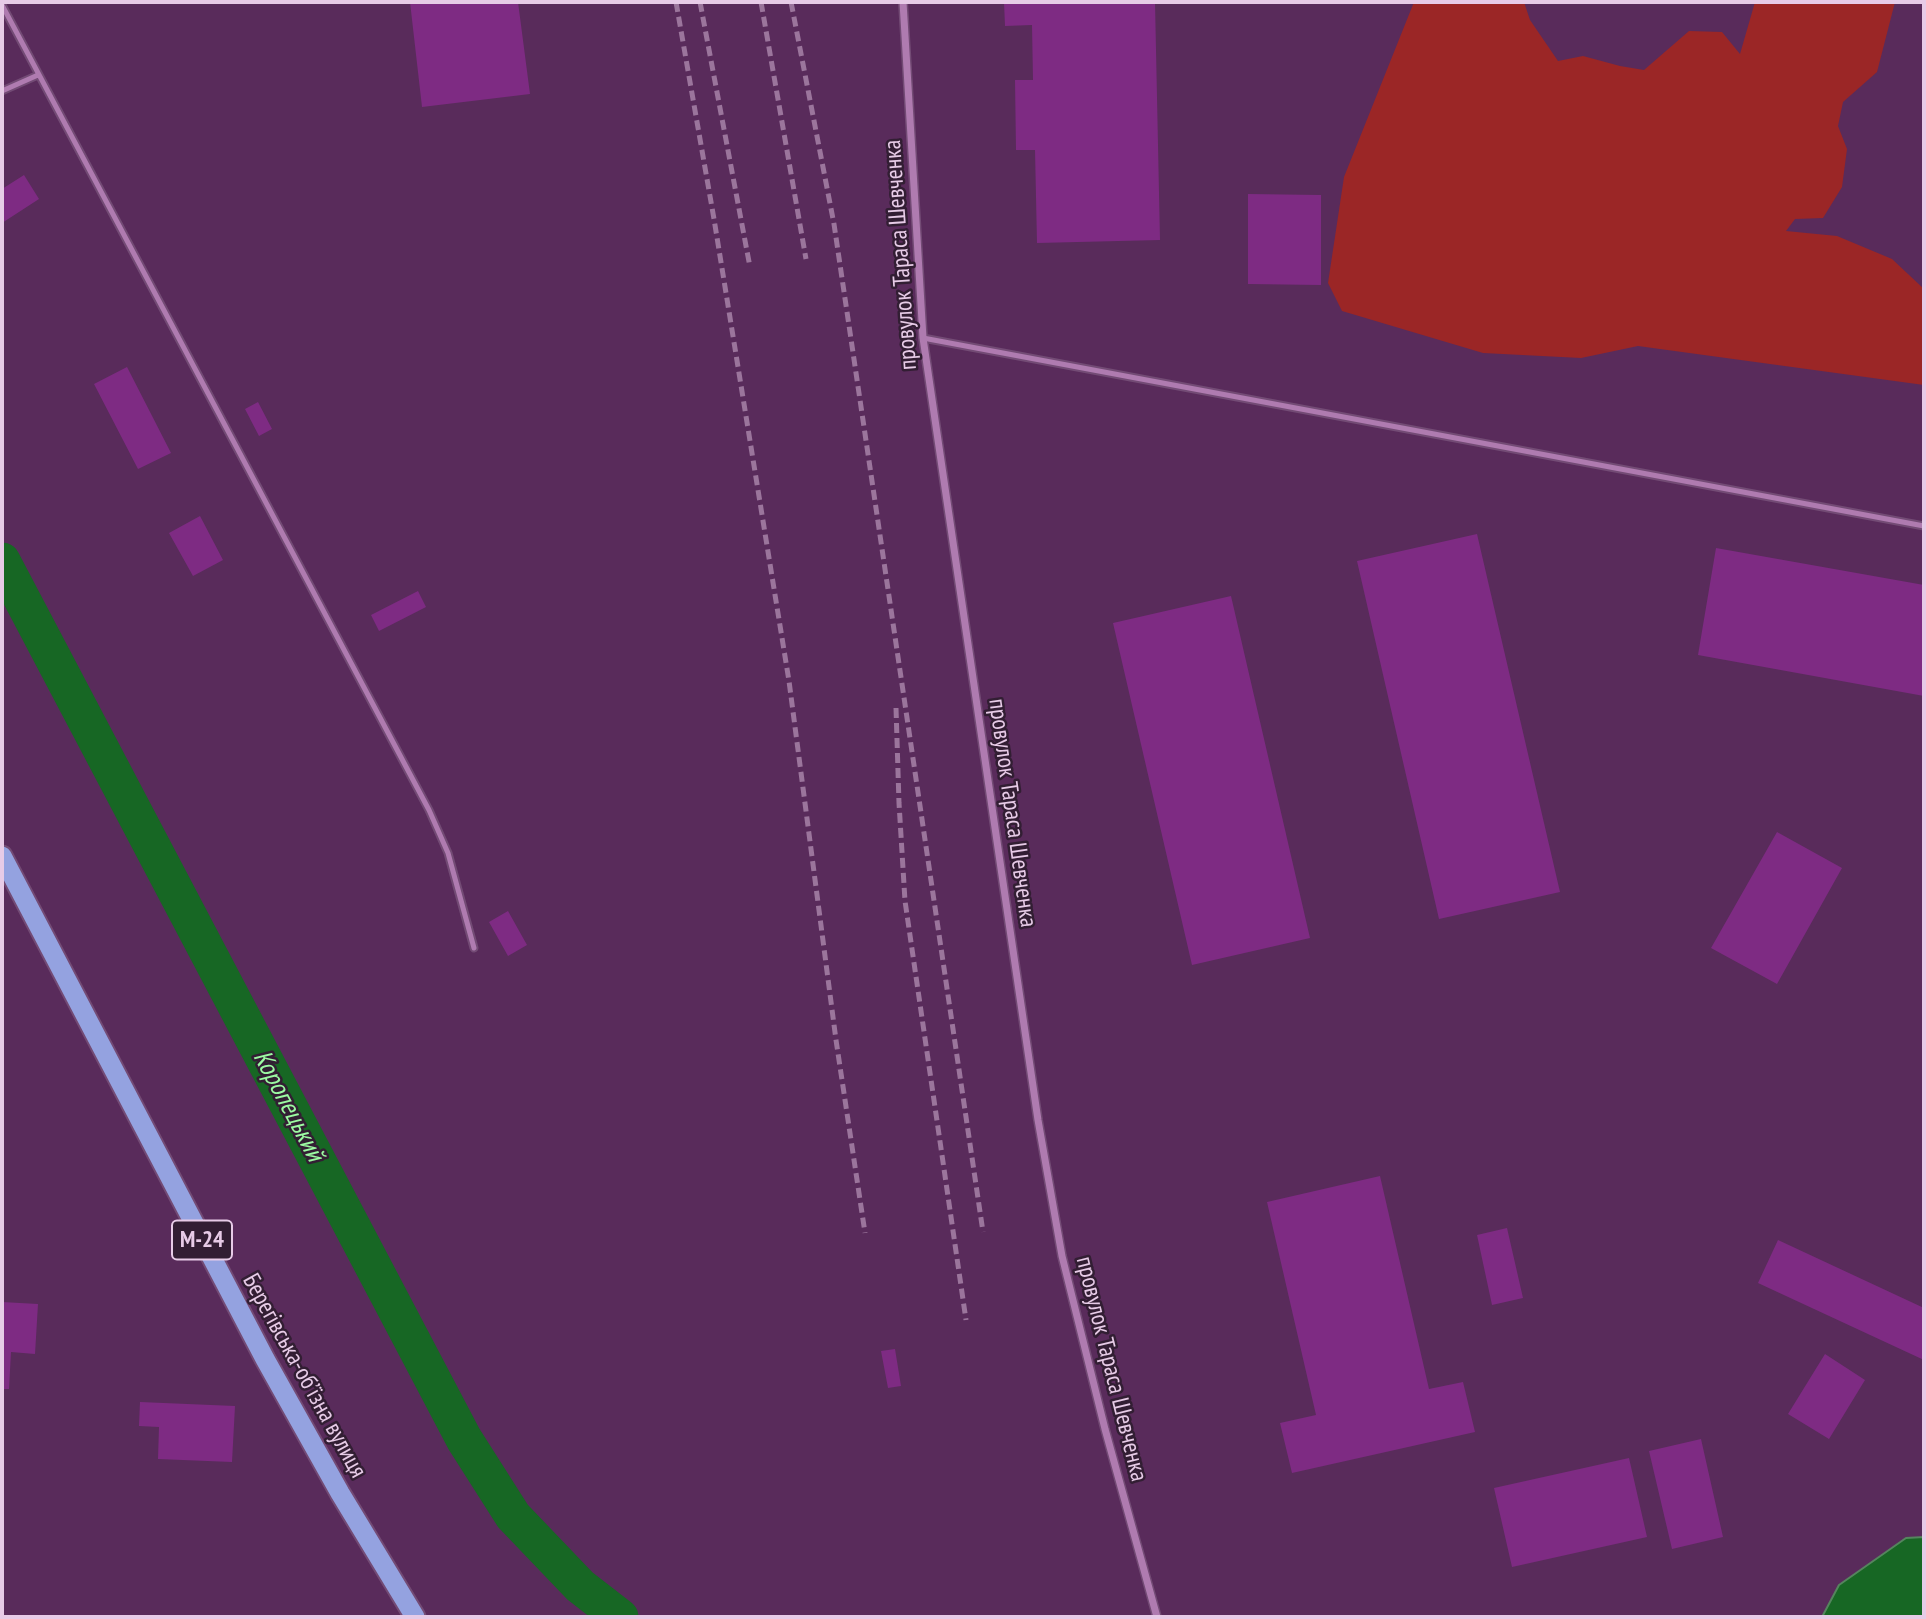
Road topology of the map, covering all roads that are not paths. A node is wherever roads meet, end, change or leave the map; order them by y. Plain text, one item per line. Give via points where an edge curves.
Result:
1 (903, 2) edge
2 (2, 5) edge
3 (38, 75) junction
4 (2, 91) edge
5 (923, 338) junction
6 (1924, 526) edge
7 (2, 856) edge
8 (474, 948) dead end
9 (415, 1617) edge
10 (1157, 1617) edge

1 - 5 street, провулок Тараса Шевченка
2 - 3 lane
3 - 4 lane
3 - 8 lane via 429,810 448,853
5 - 6 lane
5 - 10 street, провулок Тараса Шевченка via 1062,1256
7 - 9 highway, Берегівська-обʼїзна вулиця / М-24 via 265,1359

